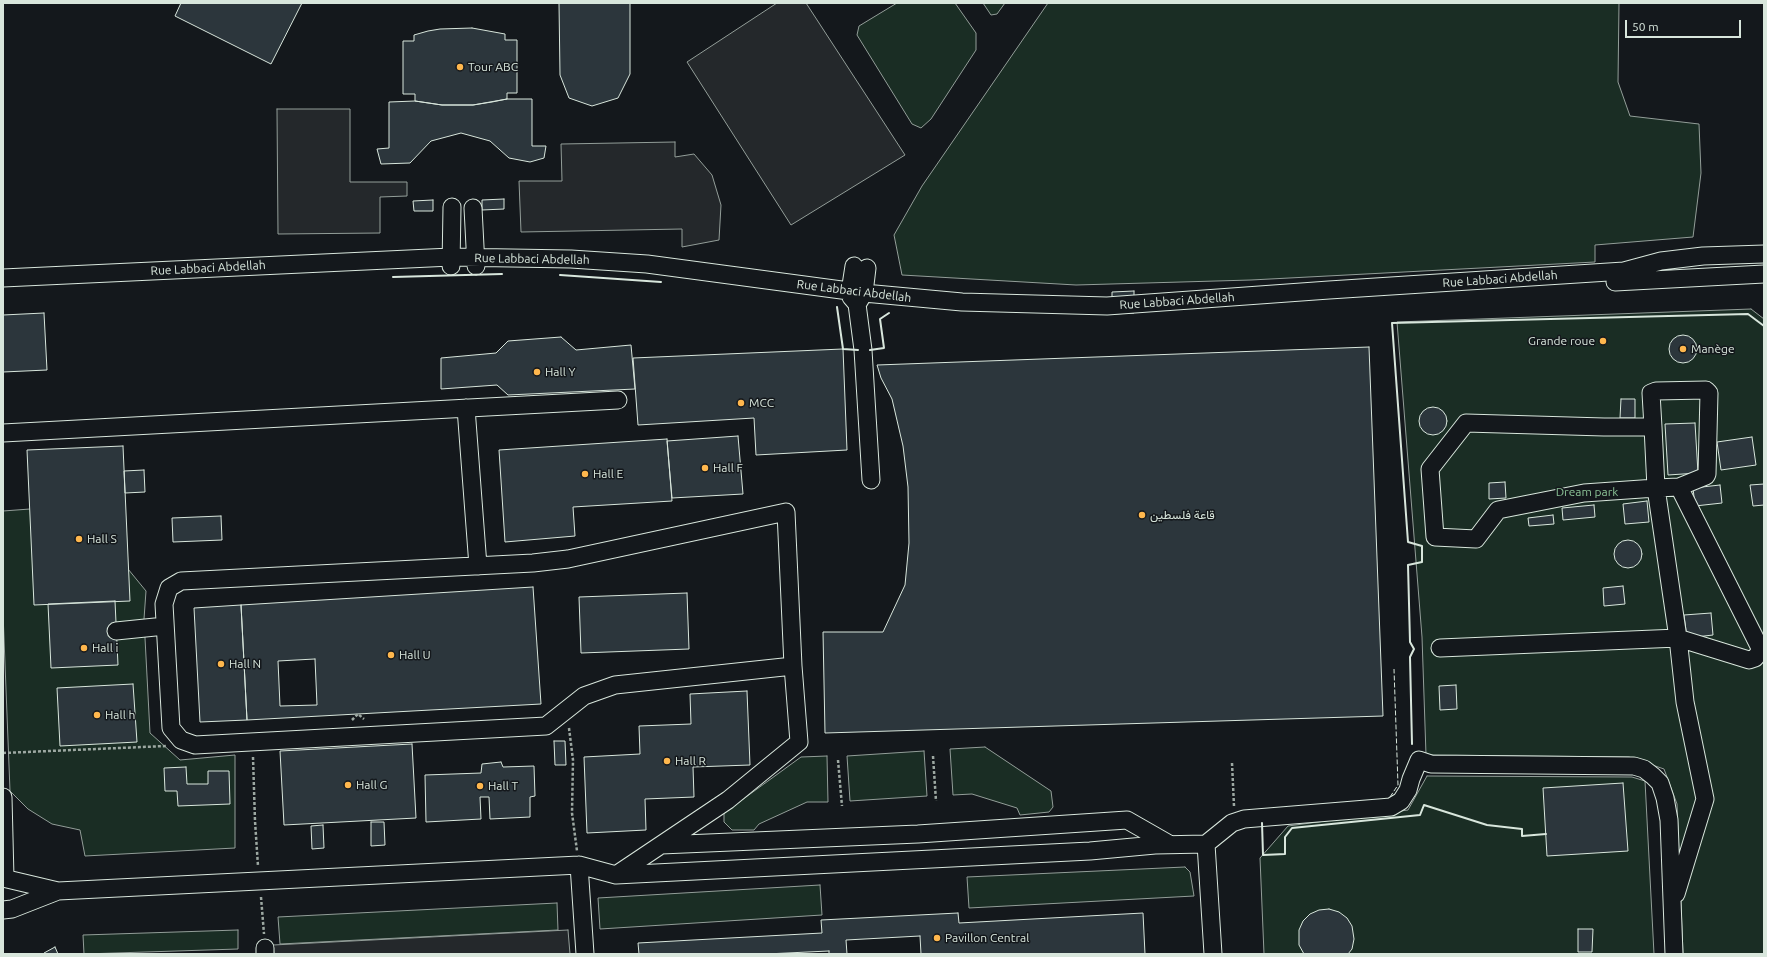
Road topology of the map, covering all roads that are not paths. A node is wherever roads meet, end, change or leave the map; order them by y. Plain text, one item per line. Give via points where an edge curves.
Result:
1 (452, 207) dead end
2 (473, 208) dead end
3 (1764, 254) edge
4 (451, 262) junction
5 (475, 262) junction
6 (860, 267) dead end
7 (1764, 274) edge
8 (3, 278) edge
9 (3, 287) edge
10 (857, 296) junction
11 (618, 400) dead end
12 (466, 408) junction
13 (1653, 427) junction
14 (3, 433) edge
15 (872, 480) dead end
16 (1679, 487) junction
17 (1656, 488) junction
18 (478, 566) junction
19 (165, 626) junction
20 (116, 631) dead end
21 (1678, 638) junction
22 (1440, 648) dead end
23 (793, 666) junction
24 (3, 797) edge
25 (1169, 844) junction
26 (1206, 844) junction
27 (661, 845) junction
28 (579, 865) junction
29 (616, 875) junction
30 (4, 878) edge
31 (40, 892) junction
32 (1672, 906) junction
33 (3, 910) edge
34 (585, 954) edge
35 (1213, 954) edge
36 (1674, 954) edge

1 - 4 street
2 - 5 street
3 - 10 street, Rue Labbaci Abdellah via 1703,256 1661,261 1624,271 1107,306
4 - 5 street, Rue Labbaci Abdellah
4 - 8 street, Rue Labbaci Abdellah
4 - 9 street, Rue Labbaci Abdellah
5 - 10 street, Rue Labbaci Abdellah via 571,260 647,264
6 - 10 street
7 - 10 street, Rue Labbaci Abdellah via 1057,313 963,311
10 - 15 street
11 - 12 street
12 - 14 street
12 - 18 street
13 - 16 street via 1653,391 1701,389 1709,393 1706,475
13 - 17 street
13 - 17 street via 1466,423 1430,469 1435,537 1476,539 1498,510 1584,492
16 - 17 street
16 - 21 street via 1761,650 1755,658 1749,660
17 - 21 street
18 - 19 street via 181,581 169,588 164,604
18 - 23 street via 568,559 786,512
19 - 20 street
19 - 23 street via 171,728 181,740 196,745 546,726 584,696 616,685
21 - 22 street
21 - 32 street via 1685,702 1705,799
23 - 27 street via 799,742 728,800
24 - 30 street
25 - 26 street
25 - 27 street via 1127,820 918,834
25 - 29 street via 1090,851
26 - 32 street via 1232,823 1244,819 1391,807 1401,801 1408,790 1419,760 1431,764 1634,766 1644,770 1660,783 1669,820
26 - 35 street
27 - 29 street
28 - 29 street
28 - 31 street
28 - 34 street
30 - 31 street
31 - 33 street via 12,909
32 - 36 street

